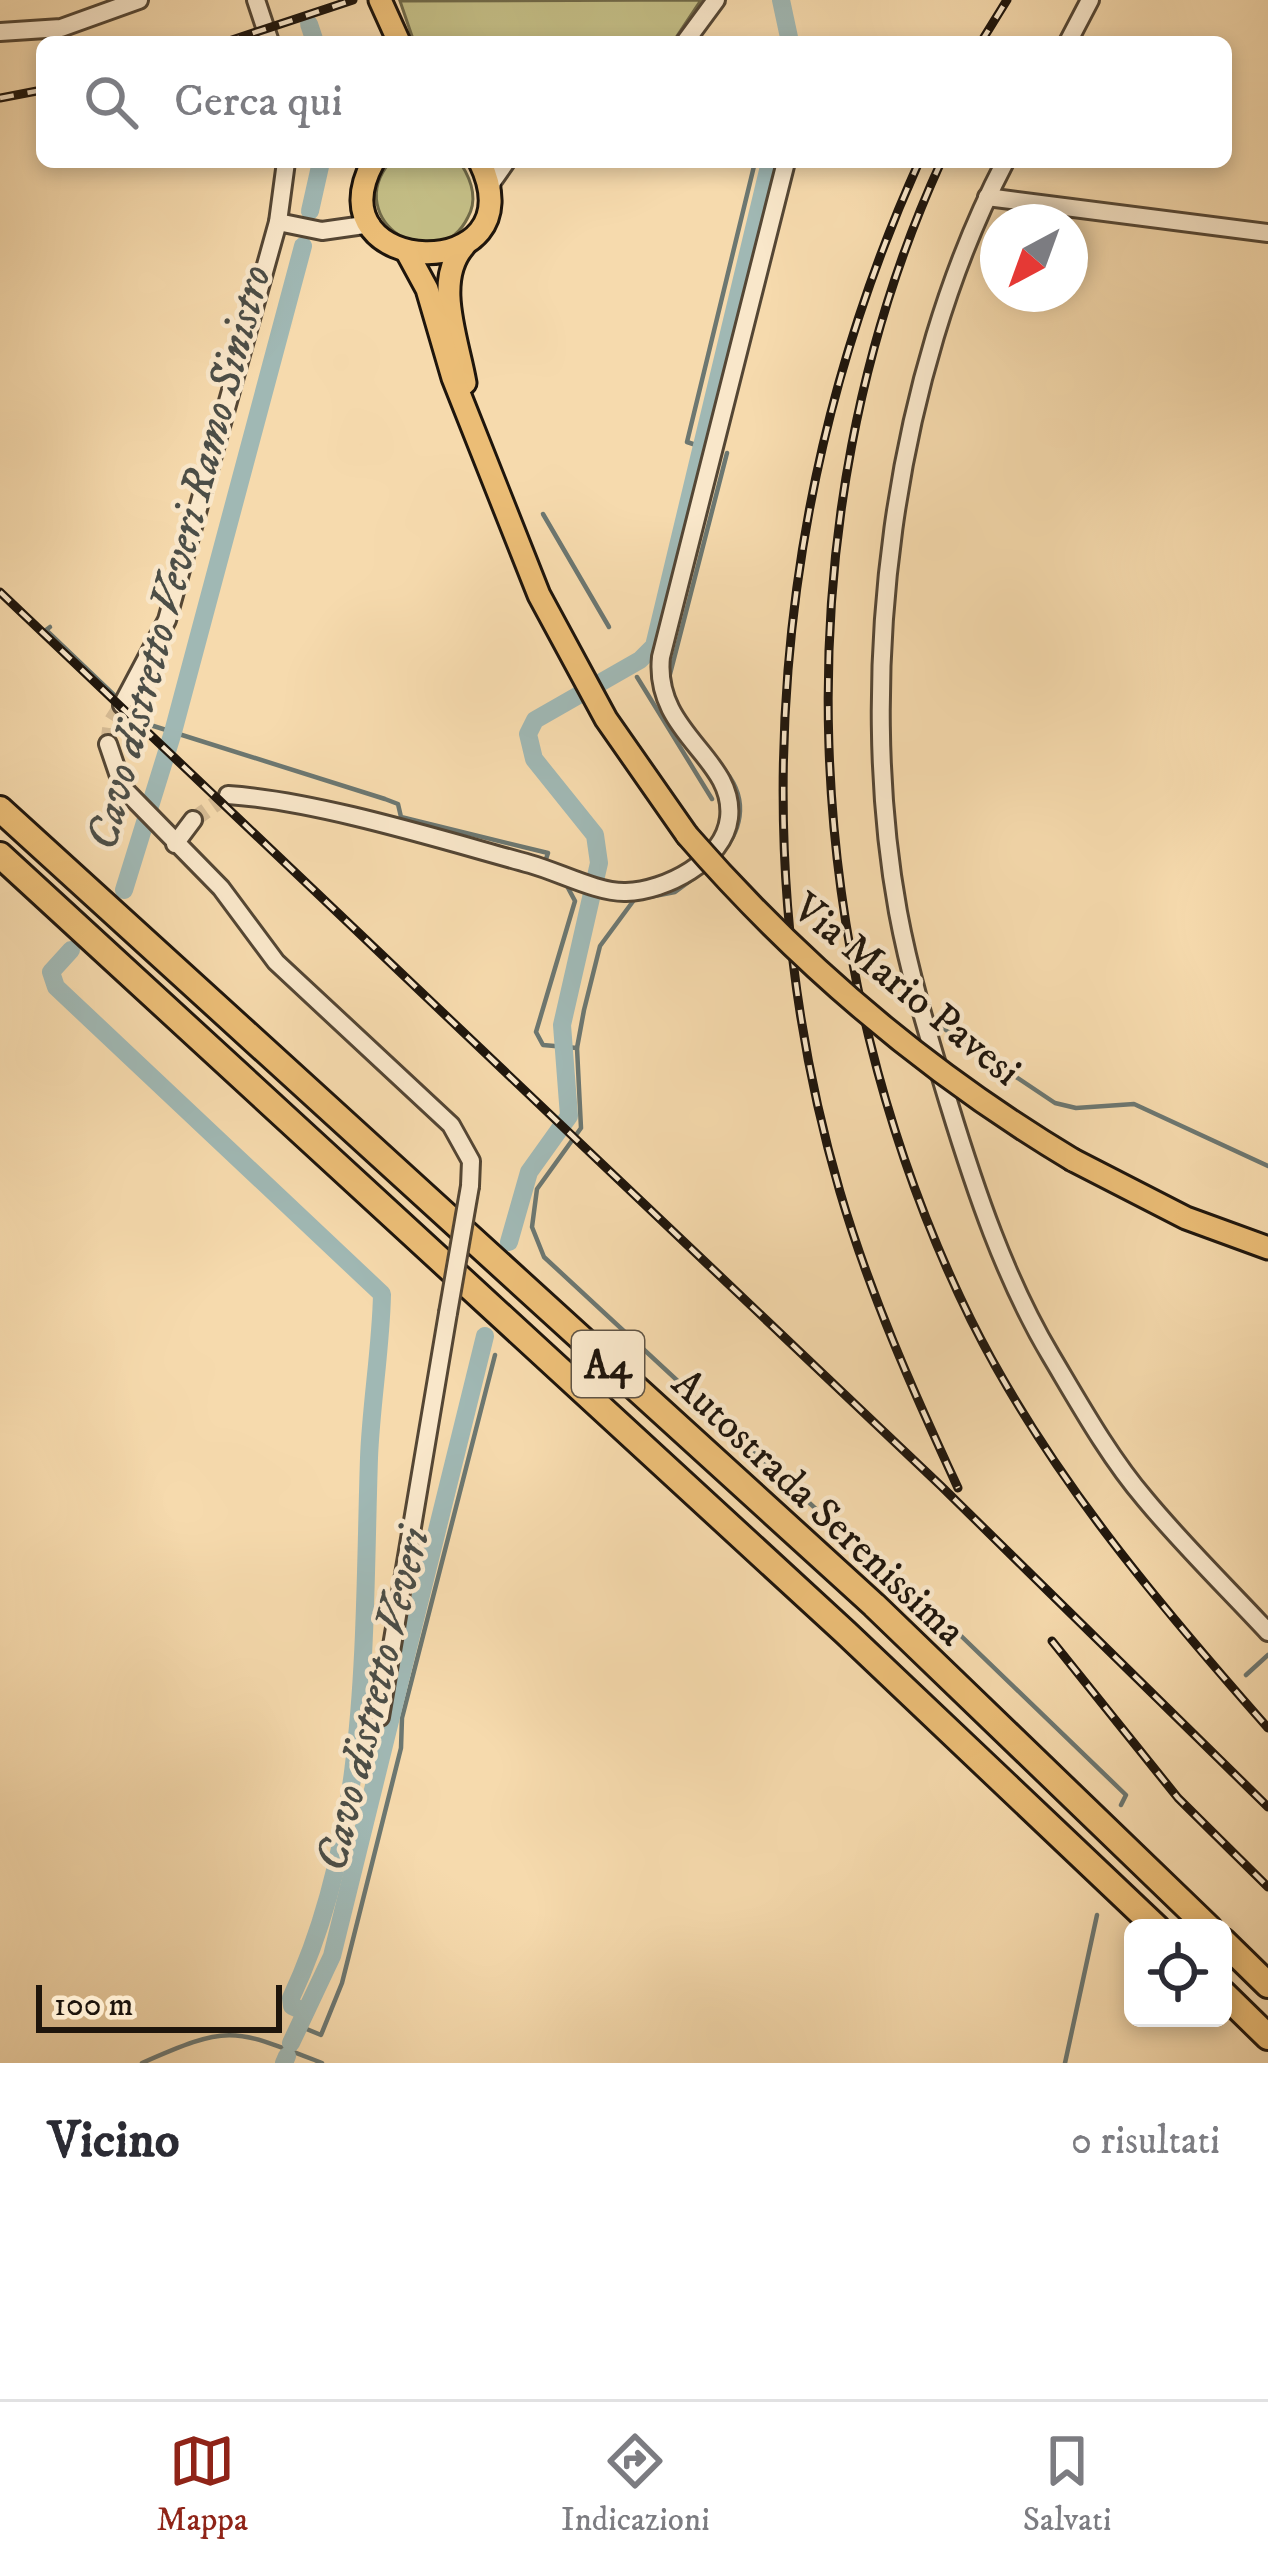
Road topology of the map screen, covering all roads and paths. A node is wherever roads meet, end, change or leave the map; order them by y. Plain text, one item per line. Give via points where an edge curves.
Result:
1 (140, 0) edge
2 (256, 0) edge
3 (716, 0) edge
4 (1090, 0) edge
5 (380, 2) edge
6 (0, 32) edge
7 (268, 36) edge
8 (385, 36) edge
9 (397, 36) edge
10 (689, 36) edge
11 (1071, 36) edge
12 (285, 168) edge
13 (371, 168) edge
14 (482, 168) edge
15 (502, 168) edge
16 (785, 168) edge
17 (1002, 168) edge
18 (987, 197) junction
19 (488, 207) junction
20 (278, 222) junction
21 (371, 224) junction
22 (1268, 233) edge
23 (467, 242) junction
24 (408, 254) junction
25 (471, 419) junction
26 (122, 705) tunnel mouth
27 (108, 744) tunnel mouth
28 (228, 795) dead end
29 (0, 809) edge
30 (193, 820) tunnel mouth
31 (175, 844) junction
32 (0, 855) edge
33 (1268, 1248) edge
34 (1268, 1632) edge
35 (380, 1717) dead end
36 (1148, 1919) edge
37 (1200, 1919) edge
38 (1232, 1950) edge
39 (1268, 1985) edge
40 (1232, 2002) edge
41 (1268, 2036) edge

1 - 6 street via 61,28
2 - 7 street
3 - 10 street
4 - 11 street
5 - 8 main road
5 - 9 main road
12 - 20 street
13 - 21 main road via 364,187
14 - 19 main road
15 - 19 street
16 - 28 street via 658,682 668,709 724,785 728,826 720,843 667,886 621,892
17 - 18 street
18 - 22 street
18 - 34 street via 914,422 883,622 881,737 898,909 977,1197 1048,1352 1142,1497
19 - 23 main road
20 - 21 street via 322,231
20 - 26 street via 167,620
21 - 24 main road
23 - 24 main road via 449,253
23 - 25 main road via 449,285
24 - 25 main road via 428,289
25 - 33 main road, Via Mario Pavesi, bridge via 518,548 589,689 687,835 826,981 936,1070 1073,1160 1186,1218
27 - 31 street via 112,770
29 - 37 highway, Autostrada Serenissima / A4 via 874,1605
30 - 31 street
31 - 35 street, bridge via 221,888 295,983 451,1125 471,1161
32 - 36 highway, Autostrada Serenissima / A4
38 - 39 highway
40 - 41 highway

